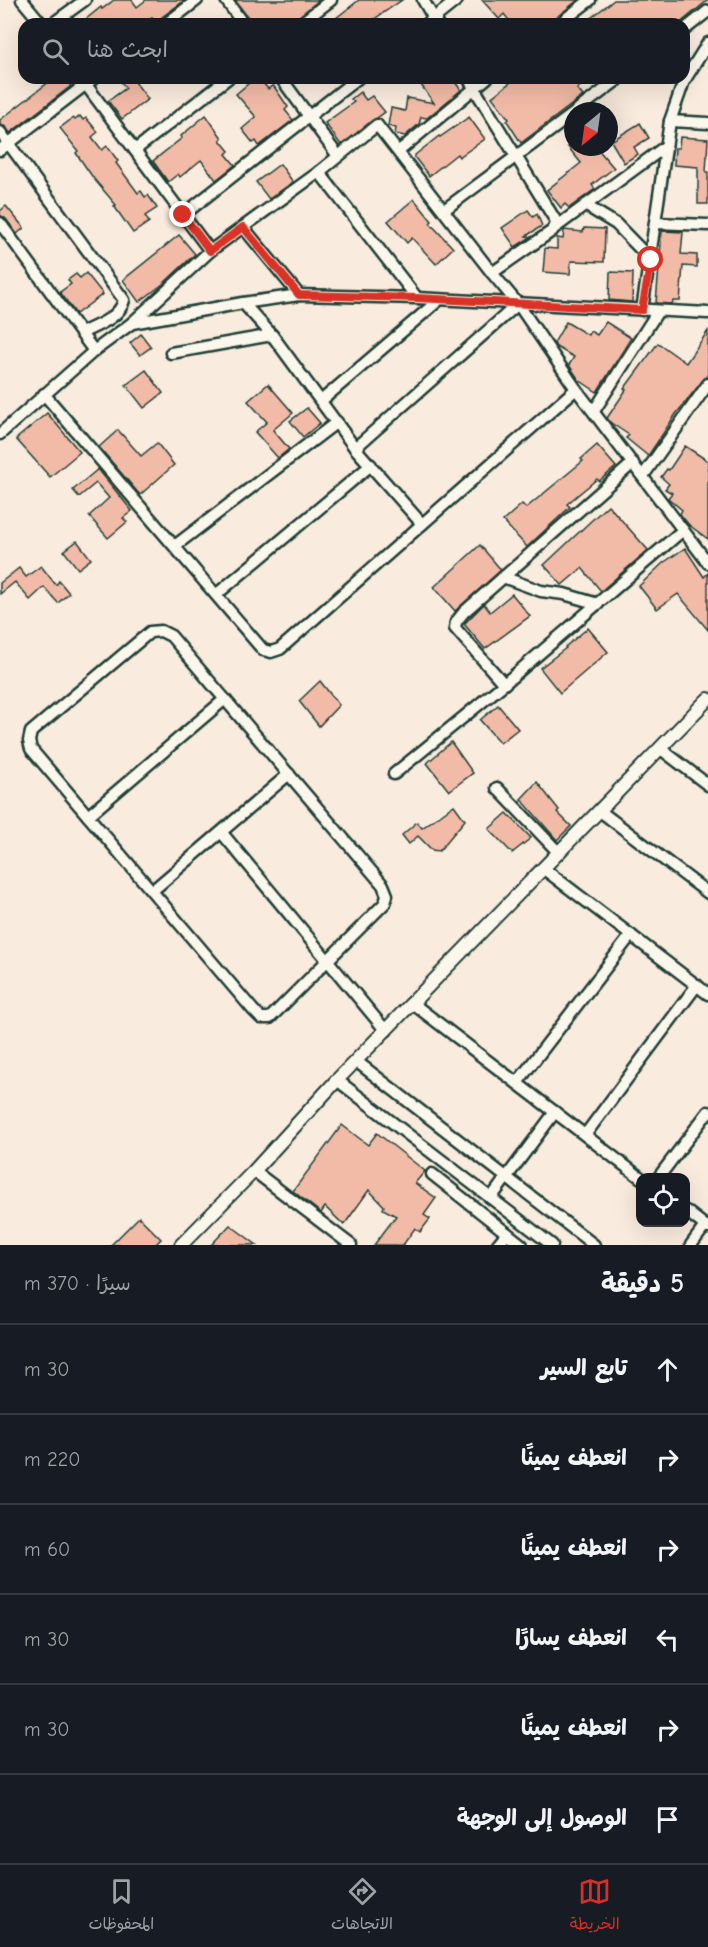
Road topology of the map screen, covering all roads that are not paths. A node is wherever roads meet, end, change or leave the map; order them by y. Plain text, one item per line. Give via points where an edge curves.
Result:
1 (22, 0) edge
2 (85, 0) edge
3 (197, 0) edge
4 (226, 0) edge
5 (331, 0) edge
6 (423, 0) edge
7 (457, 0) edge
8 (590, 0) edge
9 (708, 12) edge
10 (37, 18) edge
11 (60, 18) edge
12 (174, 18) edge
13 (239, 18) edge
14 (308, 18) edge
15 (430, 18) edge
16 (437, 18) edge
17 (567, 18) edge
18 (690, 26) edge
19 (708, 43) edge
20 (690, 68) edge
21 (82, 84) edge
22 (90, 84) edge
23 (220, 84) edge
24 (285, 84) edge
25 (350, 84) edge
26 (470, 84) edge
27 (472, 84) edge
28 (612, 84) edge
29 (680, 84) edge
30 (588, 102) edge
31 (308, 117) junction
32 (564, 121) edge
33 (670, 121) junction
34 (708, 123) edge
35 (0, 132) edge
36 (666, 146) junction
37 (4, 147) edge
38 (135, 150) junction
39 (399, 151) junction
40 (338, 156) junction
41 (517, 157) junction
42 (320, 172) junction
43 (585, 205) junction
44 (444, 210) junction
45 (183, 215) junction
46 (0, 223) edge
47 (655, 223) junction
48 (708, 225) edge
49 (556, 226) junction
50 (243, 227) junction
51 (210, 251) junction
52 (651, 260) junction
53 (492, 273) junction
54 (299, 295) junction
55 (417, 298) junction
56 (439, 300) junction
57 (243, 303) junction
58 (518, 304) junction
59 (642, 310) junction
60 (658, 310) junction
61 (708, 313) edge
62 (132, 322) junction
63 (81, 333) junction
64 (272, 335) junction
65 (94, 351) junction
66 (171, 353) dead end
67 (708, 384) edge
68 (576, 389) junction
69 (44, 394) junction
70 (321, 401) junction
71 (594, 411) junction
72 (337, 422) junction
73 (0, 434) edge
74 (356, 448) junction
75 (633, 463) junction
76 (371, 465) junction
77 (643, 476) junction
78 (422, 524) junction
79 (684, 530) junction
80 (176, 546) junction
81 (707, 558) edge
82 (503, 577) junction
83 (217, 594) junction
84 (598, 604) junction
85 (504, 684) junction
86 (225, 699) junction
87 (708, 699) edge
88 (661, 749) junction
89 (289, 774) junction
90 (393, 774) dead end
91 (708, 785) edge
92 (497, 788) dead end
93 (600, 811) junction
94 (88, 816) junction
95 (222, 833) junction
96 (559, 853) junction
97 (544, 869) junction
98 (152, 891) junction
99 (708, 893) edge
100 (631, 935) junction
101 (327, 961) junction
102 (697, 986) junction
103 (708, 994) edge
104 (412, 1004) junction
105 (386, 1031) junction
106 (356, 1061) junction
107 (337, 1080) junction
108 (517, 1083) junction
109 (555, 1112) junction
110 (708, 1112) edge
111 (585, 1135) junction
112 (254, 1171) junction
113 (661, 1173) edge
114 (432, 1174) dead end
115 (636, 1174) edge
116 (507, 1177) junction
117 (491, 1198) junction
118 (690, 1214) edge
119 (707, 1227) edge
120 (507, 1233) junction
121 (184, 1244) edge
122 (351, 1245) edge
123 (497, 1245) edge
124 (522, 1245) edge
125 (552, 1245) edge
126 (594, 1245) edge
127 (691, 1245) edge

1 - 10 street
2 - 11 street
3 - 12 street
4 - 13 street
5 - 14 street
6 - 15 street
7 - 16 street
8 - 17 street
9 - 18 street
19 - 20 street
21 - 37 street
22 - 38 street
23 - 38 street
24 - 31 street
25 - 31 street
26 - 39 street
27 - 41 street
28 - 30 street
29 - 33 street
31 - 40 street
31 - 45 street
32 - 41 street
33 - 34 street
33 - 36 street
35 - 37 street
36 - 43 street
36 - 47 street
37 - 63 street via 124,300 118,312
38 - 45 street
39 - 40 street via 377,125
39 - 44 street
40 - 42 street
41 - 44 street
41 - 49 street via 555,218
42 - 50 street
42 - 55 street
43 - 49 street
43 - 52 street via 616,224
44 - 53 street
45 - 51 street
46 - 63 street
47 - 48 street
47 - 52 street
49 - 53 street
50 - 51 street
50 - 54 street
51 - 62 street
52 - 59 street
53 - 58 street
54 - 55 street
54 - 57 street
55 - 56 street
56 - 58 street
56 - 70 street
57 - 62 street
57 - 64 street
58 - 59 street
58 - 68 street
58 - 74 street
59 - 60 street
60 - 61 street
60 - 71 street
62 - 65 street
63 - 65 street
64 - 66 street
64 - 70 street
65 - 69 street
67 - 77 street
68 - 71 street
68 - 78 street
69 - 73 street
69 - 80 street
70 - 72 street
71 - 75 street
72 - 74 street
72 - 80 street
74 - 76 street
75 - 77 street
75 - 82 street
76 - 78 street
76 - 83 street
77 - 79 street
78 - 83 street via 280,649 264,650
79 - 81 street
79 - 84 street
80 - 83 street
82 - 84 street via 541,591
82 - 85 street via 464,612 455,628
84 - 85 street
85 - 90 street
86 - 89 street
86 - 94 street
86 - 94 street via 171,636 161,631 150,632 31,732 31,749
87 - 88 street
88 - 91 street
88 - 93 street
89 - 95 street
89 - 101 street via 383,885 387,895 385,903
92 - 96 street
93 - 96 street
93 - 99 street
94 - 98 street
95 - 98 street
95 - 101 street
96 - 97 street
97 - 100 street
97 - 104 street
98 - 101 street via 261,1018 270,1018
100 - 102 street
100 - 108 street
101 - 105 street
102 - 103 street
102 - 111 street
104 - 105 street
104 - 108 street
105 - 106 street
106 - 107 street
106 - 116 street
107 - 112 street
107 - 117 street
108 - 109 street
109 - 111 street
109 - 116 street
110 - 113 street
111 - 115 street
112 - 121 street
112 - 122 street
114 - 120 street
116 - 117 street
116 - 126 street
117 - 125 street
118 - 119 street
119 - 127 street
120 - 123 street
120 - 124 street

